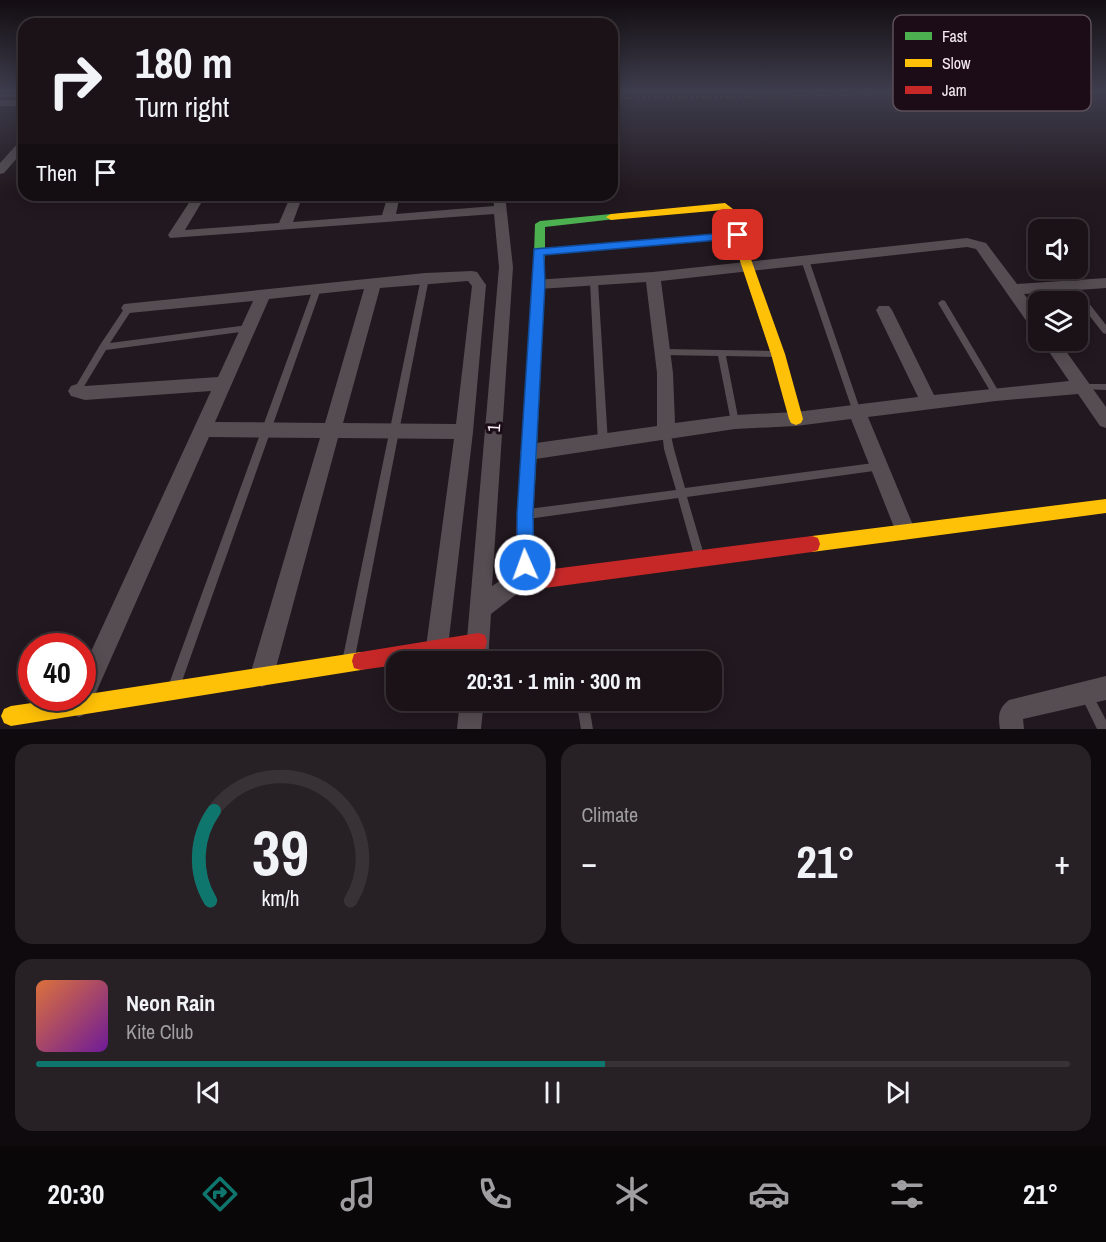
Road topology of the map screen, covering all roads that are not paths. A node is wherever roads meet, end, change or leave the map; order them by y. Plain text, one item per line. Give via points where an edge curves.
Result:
1 (18, 149) edge
2 (0, 170) edge
3 (196, 201) edge
4 (294, 201) edge
5 (392, 201) edge
6 (499, 202) edge
7 (388, 219) junction
8 (284, 226) junction
9 (738, 235) junction
10 (538, 251) junction
11 (805, 260) junction
12 (750, 267) junction
13 (653, 277) junction
14 (424, 278) junction
15 (594, 282) junction
16 (1106, 283) edge
17 (539, 284) junction
18 (373, 285) junction
19 (1070, 285) junction
20 (317, 289) junction
21 (1012, 290) junction
22 (263, 295) junction
23 (942, 303) dead end
24 (129, 308) joint
25 (884, 310) dead end
26 (1028, 312) edge
27 (248, 328) junction
28 (1106, 331) edge
29 (103, 347) junction
30 (1057, 351) edge
31 (663, 352) junction
32 (721, 353) junction
33 (778, 354) junction
34 (223, 383) junction
35 (1083, 387) junction
36 (1106, 387) edge
37 (77, 391) joint
38 (996, 394) junction
39 (929, 402) junction
40 (857, 411) junction
41 (796, 419) junction
42 (1106, 421) edge
43 (735, 422) junction
44 (203, 429) junction
45 (267, 430) junction
46 (332, 430) junction
47 (395, 431) junction
48 (666, 431) junction
49 (464, 432) junction
50 (603, 443) junction
51 (529, 452) junction
52 (881, 466) junction
53 (681, 495) junction
54 (1106, 506) edge
55 (525, 514) junction
56 (904, 530) junction
57 (700, 560) junction
58 (530, 572) junction
59 (481, 608) junction
60 (478, 642) junction
61 (437, 647) junction
62 (477, 651) edge
63 (348, 662) junction
64 (96, 669) edge
65 (262, 675) junction
66 (1095, 689) edge
67 (172, 690) junction
68 (96, 702) edge
69 (42, 711) edge
70 (471, 711) edge
71 (584, 711) edge
72 (11, 716) dead end
73 (469, 729) edge
74 (587, 729) edge
75 (1012, 729) edge
76 (1104, 729) edge

1 - 2 street
3 - 8 street via 175,235
4 - 8 street
5 - 7 street
6 - 7 street
6 - 59 street, 1 via 506,267
7 - 8 street
9 - 10 lane
9 - 10 street via 728,209 719,205 544,222 538,227
9 - 12 street
10 - 17 street
11 - 12 street
11 - 21 street via 975,243
11 - 40 lane
12 - 13 street
12 - 33 street
13 - 15 street
13 - 31 street
14 - 18 street
14 - 47 lane
14 - 49 street via 472,276 478,285
15 - 17 street
15 - 50 lane
16 - 19 street
17 - 51 street
18 - 20 street
18 - 46 street
19 - 21 street
19 - 28 lane
20 - 22 street
20 - 45 lane
21 - 26 street
22 - 24 street
22 - 27 street
23 - 38 lane
24 - 29 lane
25 - 39 street
27 - 29 lane
27 - 34 street
29 - 37 lane
30 - 35 street
31 - 32 lane
31 - 48 street
32 - 33 lane
32 - 43 lane
33 - 41 street
34 - 37 street
34 - 44 street
35 - 36 lane
35 - 38 street
35 - 42 street
38 - 39 street
39 - 40 street
40 - 41 street
40 - 52 street
41 - 43 street
43 - 48 street
44 - 45 street
44 - 64 street
45 - 46 street
45 - 67 lane
46 - 47 street
46 - 65 street
47 - 49 street
47 - 63 lane
48 - 50 street
48 - 53 lane
49 - 61 street
50 - 51 street
51 - 55 street
52 - 53 lane
52 - 56 street
53 - 55 lane
53 - 57 lane
54 - 56 street
55 - 58 street via 523,556
56 - 57 street
57 - 58 street via 545,579
58 - 59 street
59 - 60 street, 1
60 - 61 street
60 - 62 street, 1
61 - 63 street
63 - 65 street
65 - 67 street
66 - 75 street via 1017,708 1010,714
66 - 76 lane
67 - 68 street
69 - 72 street
70 - 73 street
71 - 74 lane

